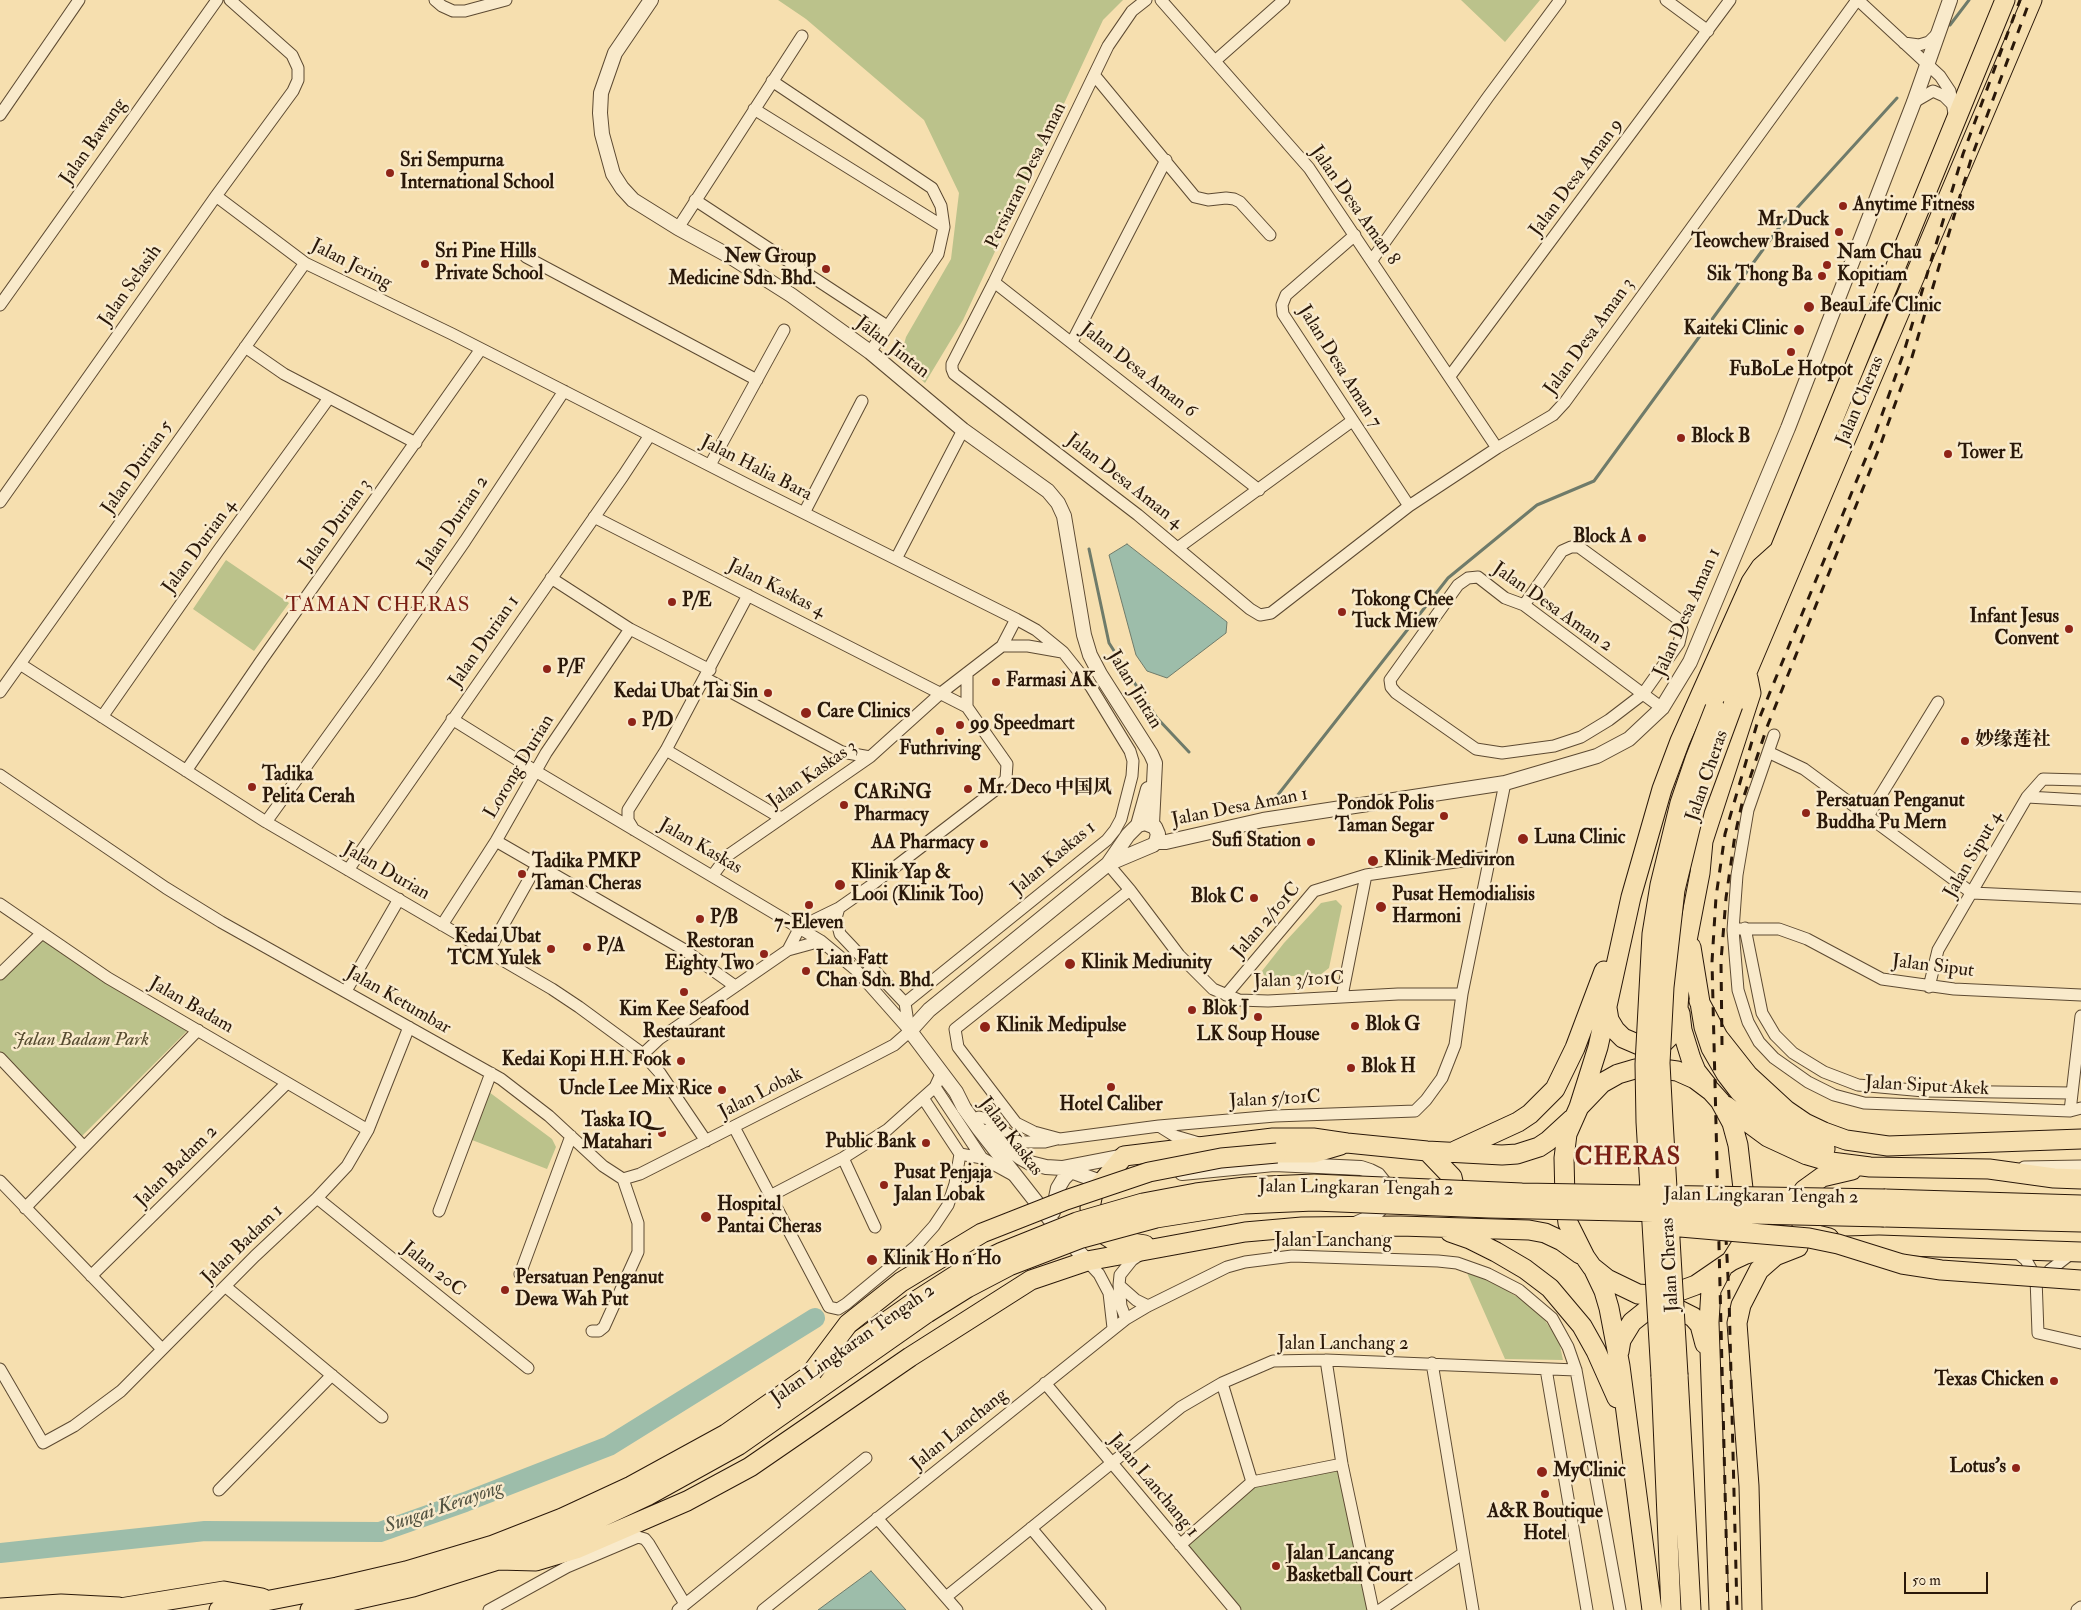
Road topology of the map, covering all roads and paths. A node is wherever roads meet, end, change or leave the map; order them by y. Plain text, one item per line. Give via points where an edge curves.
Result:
1 (79, 0) edge
2 (217, 0) edge
3 (230, 0) edge
4 (435, 0) edge
5 (506, 0) edge
6 (651, 0) edge
7 (1146, 0) edge
8 (1161, 0) edge
9 (1284, 0) edge
10 (1560, 0) edge
11 (1666, 0) edge
12 (1730, 0) edge
13 (1858, 0) edge
14 (1950, 0) edge
15 (2005, 0) edge
16 (2032, 0) edge
17 (1708, 31) junction
18 (1939, 32) junction
19 (802, 36) dead end
20 (1904, 43) junction
21 (1215, 61) junction
22 (1927, 65) junction
23 (1095, 76) junction
24 (772, 81) junction
25 (1914, 102) junction
26 (754, 109) junction
27 (1954, 113) junction
28 (0, 114) edge
29 (1166, 160) junction
30 (216, 196) junction
31 (695, 200) junction
32 (944, 227) junction
33 (678, 228) junction
34 (1270, 235) dead end
35 (1354, 235) junction
36 (526, 256) dead end
37 (1372, 260) junction
38 (305, 263) junction
39 (994, 282) junction
40 (0, 305) edge
41 (887, 326) junction
42 (784, 330) dead end
43 (1072, 342) junction
44 (245, 347) junction
45 (481, 349) junction
46 (870, 352) junction
47 (954, 374) joint
48 (1450, 376) junction
49 (757, 380) junction
50 (564, 391) junction
51 (329, 398) junction
52 (862, 400) dead end
53 (1352, 421) junction
54 (963, 430) junction
55 (650, 435) junction
56 (416, 443) junction
57 (1497, 448) junction
58 (710, 465) junction
59 (1259, 490) junction
60 (0, 502) edge
61 (1409, 506) junction
62 (804, 513) junction
63 (594, 517) junction
64 (1179, 547) junction
65 (1780, 550) junction
66 (896, 559) junction
67 (551, 578) junction
68 (748, 595) junction
69 (1524, 605) junction
70 (1271, 613) joint
71 (1016, 619) junction
72 (630, 629) junction
73 (1002, 646) junction
74 (1063, 652) junction
75 (20, 664) junction
76 (1746, 672) junction
77 (968, 673) junction
78 (707, 674) junction
79 (0, 692) edge
80 (941, 693) junction
81 (1643, 694) junction
82 (1938, 702) dead end
83 (967, 707) junction
84 (1724, 707) junction
85 (1662, 708) junction
86 (102, 717) junction
87 (452, 719) junction
88 (1774, 735) dead end
89 (666, 750) junction
90 (1768, 752) junction
91 (870, 758) junction
92 (186, 771) junction
93 (537, 772) junction
94 (0, 775) edge
95 (2081, 780) edge
96 (1504, 783) junction
97 (2028, 797) junction
98 (2081, 800) edge
99 (628, 810) junction
100 (608, 814) junction
101 (1868, 816) junction
102 (781, 818) junction
103 (266, 822) junction
104 (1142, 826) junction
105 (634, 830) junction
106 (496, 842) junction
107 (1151, 845) junction
108 (1490, 858) junction
109 (1108, 864) junction
110 (537, 865) junction
111 (348, 870) junction
112 (714, 875) junction
113 (1366, 875) junction
114 (1130, 890) junction
115 (1972, 893) junction
116 (1631, 897) junction
117 (2081, 898) edge
118 (399, 900) junction
119 (0, 904) edge
120 (839, 908) junction
121 (442, 925) junction
122 (1689, 926) junction
123 (800, 927) junction
124 (1745, 928) junction
125 (1732, 930) junction
126 (42, 933) junction
127 (821, 941) junction
128 (788, 950) junction
129 (488, 952) junction
130 (0, 974) edge
131 (735, 986) junction
132 (1929, 987) junction
133 (346, 991) junction
134 (1462, 994) junction
135 (1226, 995) junction
136 (2081, 995) edge
137 (1342, 996) junction
138 (1700, 1001) junction
139 (905, 1003) junction
140 (1607, 1004) junction
141 (1679, 1007) junction
142 (2081, 1016) edge
143 (409, 1027) junction
144 (198, 1030) junction
145 (910, 1031) junction
146 (643, 1054) junction
147 (0, 1058) edge
148 (942, 1072) junction
149 (491, 1073) junction
150 (287, 1083) junction
151 (934, 1087) junction
152 (956, 1092) junction
153 (2071, 1093) junction
154 (1715, 1096) junction
155 (923, 1098) junction
156 (2076, 1110) edge
157 (1576, 1113) junction
158 (979, 1117) junction
159 (1160, 1126) junction
160 (734, 1127) junction
161 (368, 1130) junction
162 (571, 1136) junction
163 (1060, 1138) junction
164 (2081, 1139) edge
165 (706, 1141) junction
166 (1347, 1143) junction
167 (1204, 1145) junction
168 (84, 1147) junction
169 (1427, 1151) junction
170 (1455, 1152) junction
171 (960, 1154) junction
172 (1124, 1156) junction
173 (843, 1158) junction
174 (982, 1158) junction
175 (2081, 1166) edge
176 (1071, 1168) junction
177 (1870, 1168) junction
178 (1990, 1169) junction
179 (1016, 1176) junction
180 (623, 1179) junction
181 (2081, 1179) edge
182 (0, 1181) edge
183 (1101, 1182) junction
184 (770, 1196) junction
185 (317, 1198) junction
186 (2081, 1204) edge
187 (25, 1208) junction
188 (1584, 1210) junction
189 (438, 1211) dead end
190 (1052, 1222) junction
191 (2081, 1222) edge
192 (1400, 1226) junction
193 (875, 1227) dead end
194 (1349, 1227) junction
195 (1436, 1227) junction
196 (1879, 1245) junction
197 (1798, 1247) junction
198 (1155, 1248) junction
199 (2014, 1250) junction
200 (2078, 1252) edge
201 (1087, 1261) junction
202 (1588, 1262) junction
203 (1727, 1264) junction
204 (520, 1274) dead end
205 (91, 1276) junction
206 (2081, 1280) edge
207 (1119, 1284) junction
208 (2038, 1284) junction
209 (226, 1287) junction
210 (1148, 1306) junction
211 (1126, 1319) junction
212 (1113, 1328) junction
213 (592, 1331) dead end
214 (2081, 1343) edge
215 (162, 1350) junction
216 (1326, 1360) junction
217 (1432, 1363) junction
218 (1620, 1366) junction
219 (528, 1368) dead end
220 (0, 1369) edge
221 (1546, 1369) junction
222 (1576, 1370) junction
223 (812, 1372) junction
224 (332, 1375) junction
225 (1670, 1376) junction
226 (1712, 1379) junction
227 (1045, 1383) junction
228 (1222, 1383) junction
229 (382, 1417) dead end
230 (1628, 1430) junction
231 (866, 1458) dead end
232 (1111, 1463) junction
233 (1342, 1464) junction
234 (1252, 1482) junction
235 (219, 1490) dead end
236 (877, 1518) junction
237 (1031, 1528) junction
238 (1180, 1545) junction
239 (1462, 1554) junction
240 (498, 1560) junction
241 (946, 1597) junction
242 (272, 1600) junction
243 (2081, 1606) edge
244 (682, 1607) edge
245 (0, 1608) edge
246 (117, 1609) edge
247 (1648, 1609) edge
248 (219, 1610) edge
249 (310, 1610) edge
250 (489, 1610) edge
251 (763, 1610) edge
252 (957, 1610) edge
253 (1100, 1610) edge
254 (1235, 1610) edge
255 (1373, 1610) edge
256 (1380, 1610) edge
257 (1472, 1610) edge
258 (1587, 1610) edge
259 (1620, 1610) edge
260 (1671, 1610) edge
261 (1691, 1610) edge
262 (1719, 1610) edge
263 (1752, 1610) edge
264 (2077, 1610) edge

1 - 28 street
2 - 40 street, Jalan Bawang
3 - 30 street, Jalan Selasih via 292,54 298,68 298,80
4 - 5 street via 453,11 466,11
6 - 33 street, Jalan Jintan via 615,53 606,76 601,93 602,134 613,174 622,188 633,200
7 - 23 street, Persiaran Desa Aman via 1132,12 1108,46
8 - 21 street, Jalan Desa Aman 8
9 - 21 street
10 - 37 street
11 - 17 street
12 - 17 street, Jalan Desa Aman 9
13 - 20 street
13 - 57 street, Jalan Desa Aman 3 via 1565,402 1553,415
14 - 18 street, Jalan Desa Aman 1
15 - 27 highway, Jalan Cheras
16 - 76 highway, Jalan Cheras
17 - 48 street, Jalan Desa Aman 9
18 - 20 street via 1929,42 1919,45
18 - 22 street, Jalan Desa Aman 1
19 - 24 street
20 - 22 street
21 - 35 street, Jalan Desa Aman 8 via 1309,168
22 - 25 street, Jalan Desa Aman 1
22 - 27 street via 1950,91
23 - 29 street
23 - 39 street, Persiaran Desa Aman
24 - 26 street
24 - 32 street via 932,188 941,206
25 - 27 street via 1933,91 1944,96
25 - 85 street, Jalan Desa Aman 1 via 1788,428 1690,662
26 - 31 street
26 - 32 street
27 - 65 highway, Jalan Cheras
29 - 34 street via 1195,197 1240,202
29 - 43 street
30 - 38 street, Jalan Jering
30 - 60 street, Jalan Selasih
31 - 33 street
31 - 41 street, Jalan Jintan
32 - 41 street via 938,254
33 - 46 street, Jalan Jintan via 791,295
35 - 37 street, Jalan Desa Aman 8
35 - 53 street, Jalan Desa Aman 7 via 1286,295 1282,305 1283,314
36 - 49 street
37 - 48 street, Jalan Desa Aman 8
38 - 44 street, Jalan Durian 5
38 - 45 street, Jalan Jering
39 - 43 street, Jalan Desa Aman 6
39 - 47 street, Persiaran Desa Aman via 952,364
41 - 46 street
42 - 49 street
43 - 59 street, Jalan Desa Aman 6
44 - 51 street via 284,374
44 - 75 street, Jalan Durian 5
45 - 50 street, Jalan Halia Bara
45 - 56 street, Jalan Durian 3
46 - 54 street, Jalan Jintan
47 - 64 street, Jalan Desa Aman 4
48 - 57 street, Jalan Desa Aman 8
49 - 58 street
50 - 55 street, Jalan Halia Bara
50 - 103 street, Jalan Durian 2 via 378,667
51 - 56 street
51 - 86 street, Jalan Durian 4
52 - 62 street
53 - 59 street
53 - 61 street, Jalan Desa Aman 7
54 - 66 street
54 - 104 street, Jalan Jintan via 1048,491 1064,516 1090,655 1155,763 1155,773 1146,794
55 - 58 street, Jalan Halia Bara
55 - 63 street, Jalan Durian 1
56 - 92 street, Jalan Durian 3
57 - 61 street, Jalan Desa Aman 3
58 - 62 street, Jalan Halia Bara
59 - 64 street
61 - 70 street, Jalan Desa Aman 3
62 - 66 street, Jalan Halia Bara
63 - 67 street, Jalan Durian 1
63 - 68 street, Jalan Kaskas 4
64 - 70 street, Jalan Desa Aman 4 via 1250,609 1260,615
65 - 84 highway, Jalan Cheras
65 - 116 highway via 1761,566 1750,582 1680,741 1647,836
66 - 71 street, Jalan Halia Bara
67 - 72 street
67 - 87 street, Jalan Durian 1
68 - 78 street
68 - 80 street, Jalan Kaskas 4
69 - 81 street, Jalan Desa Aman 2
69 - 81 street via 1562,551 1579,547 1678,620 1682,630 1679,643
69 - 81 street, Jalan Desa Aman 2 via 1505,598 1478,577 1468,578 1458,585 1390,680 1391,687 1476,749 1502,753 1554,746 1581,737
71 - 73 street, Jalan Kaskas 3
71 - 74 street, Jalan Kaskas 1
72 - 78 street
72 - 93 street, Lorong Durian via 546,753
73 - 74 street via 1028,646
73 - 77 street, Jalan Kaskas 3
74 - 139 street, Jalan Kaskas 1 via 1091,687 1132,756 1132,776 1121,819 1107,840
75 - 79 street, Jalan Durian 5
75 - 86 street, Jalan Durian
76 - 84 highway, Jalan Cheras
76 - 122 highway via 1751,693 1703,841
77 - 80 street, Jalan Kaskas 3
77 - 83 street
78 - 89 street
78 - 91 street via 842,752
80 - 83 street
80 - 91 street, Jalan Kaskas 3
81 - 85 street, Jalan Desa Aman 2
82 - 101 street
83 - 120 street via 1007,764 1006,779
84 - 225 highway, Jalan Cheras, bridge via 1675,890 1664,986 1660,1063
85 - 96 street, Jalan Desa Aman 1 via 1628,739 1597,756
86 - 92 street, Jalan Durian
87 - 93 street, Jalan Kaskas
87 - 111 street, Jalan Durian 1
88 - 90 street, Jalan Siput Akek
89 - 99 street
89 - 102 street
90 - 101 street via 1804,769
90 - 125 street, Jalan Siput Akek via 1748,810
91 - 102 street, Jalan Kaskas 3
92 - 103 street, Jalan Durian
93 - 100 street, Jalan Kaskas
93 - 106 street, Lorong Durian
94 - 133 street, Jalan Ketumbar via 166,888
95 - 97 street, Jalan Siput 4 via 2043,779
96 - 107 street, Jalan Desa Aman 1 via 1263,820
96 - 108 street, Jalan 5/101C
97 - 98 street
97 - 115 street, Jalan Siput 4
99 - 100 street
99 - 105 street via 628,820
100 - 105 street, Jalan Kaskas
101 - 115 street
102 - 112 street, Jalan Kaskas 3 via 727,856
103 - 111 street, Jalan Durian
104 - 107 street via 1158,834
104 - 107 street via 1135,841
104 - 109 street via 1128,835
105 - 112 street, Jalan Kaskas
106 - 110 street
106 - 121 street, Lorong Durian
107 - 109 street
108 - 113 street, Jalan 2/101C
108 - 134 street, Jalan 5/101C
109 - 114 street, Jalan 3/101C
109 - 145 street via 929,1010
110 - 129 street
110 - 131 street via 683,949
111 - 118 street, Jalan Durian
112 - 123 street, Jalan Kaskas
113 - 135 street, Jalan 2/101C via 1314,891
113 - 137 street
114 - 135 street, Jalan 3/101C via 1179,955 1213,990
114 - 163 street, Jalan 5/101C via 955,1029 958,1047 1016,1123 1034,1132
115 - 117 street
115 - 132 street, Jalan Siput 4 via 1938,950
116 - 140 highway
116 - 170 highway via 1575,1048 1555,1088 1518,1122
118 - 121 street, Jalan Durian
118 - 133 street
119 - 126 street, Jalan Badam
120 - 123 street
120 - 139 street via 836,918 845,942
121 - 129 street, Jalan Durian
122 - 138 highway
122 - 141 highway via 1680,977
123 - 127 street, Jalan Kaskas
123 - 128 street
124 - 125 street, Jalan Siput
124 - 132 street, Jalan Siput via 1779,929 1808,939 1882,979
124 - 153 street via 1762,1013 1775,1035 1793,1053 1824,1072 1858,1085 1924,1091
125 - 156 street, Jalan Siput Akek via 1738,990 1748,1022 1759,1042 1774,1058 1808,1082 1834,1095 1864,1103
126 - 130 street
126 - 144 street, Jalan Badam via 108,978
127 - 128 street
127 - 145 street, Jalan Kaskas via 856,970
128 - 131 street
129 - 146 street, Jalan Durian via 579,1007
131 - 146 street via 659,1039
132 - 136 street, Jalan Siput
133 - 143 street, Jalan Ketumbar
134 - 137 street, Jalan 3/101C
134 - 159 street, Jalan 5/101C via 1455,1044 1442,1078 1415,1111 1275,1116
135 - 137 street, Jalan 3/101C via 1239,1000 1268,1001
138 - 164 highway via 1718,1037 1755,1082 1805,1123 1846,1140 1888,1146
138 - 177 highway via 1711,1048 1739,1091 1796,1136
139 - 145 street, Jalan Kaskas
140 - 141 highway via 1609,1020 1615,1030 1644,1047 1663,1043 1672,1034
140 - 157 highway via 1598,1047
141 - 154 highway via 1690,1059
142 - 153 street
143 - 149 street, Jalan Ketumbar
143 - 161 street, Jalan Badam 1
144 - 150 street, Jalan Badam
144 - 168 street
145 - 148 street, Jalan Kaskas
145 - 160 street, Jalan Lobak via 894,1045
146 - 165 street, Jalan Durian via 660,1073
147 - 168 street
148 - 151 street
148 - 152 street, Jalan Kaskas
149 - 162 street, Jalan Ketumbar
149 - 189 street
150 - 161 street, Jalan Badam
150 - 205 street, Jalan Badam 2
151 - 155 street
151 - 174 street
152 - 158 street
152 - 179 street, Jalan Kaskas via 964,1108
153 - 156 street
154 - 157 highway via 1695,1079 1677,1070 1635,1069 1602,1083
154 - 177 highway via 1746,1122 1789,1148 1831,1162
154 - 203 highway via 1732,1123 1746,1206 1741,1245
155 - 171 street
155 - 173 street via 887,1130
157 - 170 highway via 1548,1141 1528,1151 1502,1155
157 - 202 highway via 1567,1134 1565,1199 1568,1223
158 - 163 street, Jalan 5/101C via 988,1119 1023,1142
158 - 176 street via 999,1141 1021,1158 1037,1165
159 - 163 street, Jalan 5/101C
159 - 167 street via 1175,1136
160 - 165 street, Jalan Lobak
160 - 184 street
161 - 185 street, Jalan Badam 1 via 347,1166
162 - 180 street, Jalan Ketumbar via 603,1166
162 - 204 street
165 - 180 street, Jalan Lobak via 640,1174
166 - 167 highway via 1313,1138 1272,1138
166 - 169 highway
166 - 223 highway, bridge via 1314,1153 1221,1158 1149,1172 982,1233 901,1282 848,1324
167 - 172 highway
168 - 187 street
169 - 170 highway
169 - 192 highway via 1452,1177 1456,1195 1448,1211 1439,1217
171 - 174 street
171 - 184 street via 948,1205 934,1226 898,1262 838,1309 829,1307
172 - 176 street
172 - 183 highway
173 - 184 street
173 - 193 street
174 - 179 street
175 - 178 street
176 - 183 street
176 - 190 street via 1058,1188
177 - 178 highway
177 - 196 highway via 1822,1176 1804,1190 1798,1208 1807,1229 1818,1235
178 - 181 highway
179 - 190 street, Jalan Kaskas
180 - 213 street via 638,1223 638,1252 604,1327
182 - 187 street
183 - 194 street via 1274,1164 1361,1168 1378,1175 1386,1185 1388,1195 1379,1211
183 - 198 highway via 1093,1193 1090,1208 1092,1221 1099,1230 1112,1240
185 - 209 street, Jalan Badam 1
185 - 219 street, Jalan 20C
186 - 223 highway, Jalan Lingkaran Tengah 2, bridge via 1522,1193 1314,1184 1196,1193 1107,1212 1002,1252 959,1273
187 - 205 street
188 - 191 highway, Jalan Lingkaran Tengah 2, bridge
188 - 206 highway, bridge via 1646,1224 1809,1238 1902,1264 1941,1270
188 - 240 highway, Jalan Lingkaran Tengah 2, bridge via 1314,1201 1244,1204 1190,1211 1082,1238 1009,1266 967,1288 739,1445 638,1500 566,1534
190 - 201 street, Jalan Kaskas
192 - 194 highway
192 - 195 highway
194 - 198 highway via 1245,1232
195 - 202 highway via 1545,1233 1562,1240
195 - 230 highway via 1496,1252 1550,1288 1582,1326 1596,1351
196 - 197 highway
196 - 199 highway
197 - 203 highway via 1760,1250
197 - 263 highway via 1775,1256 1759,1270 1741,1304 1737,1323 1749,1486
198 - 201 highway
198 - 207 street via 1132,1260 1120,1275
199 - 200 highway
199 - 208 street via 2030,1265
200 - 208 street via 2050,1270
201 - 212 street via 1109,1292
201 - 240 highway via 1031,1280 910,1357 750,1467 687,1501 568,1551 536,1561
202 - 203 highway via 1623,1288 1638,1294 1660,1296 1684,1291
202 - 218 highway via 1604,1291
203 - 226 highway via 1711,1290 1709,1300
205 - 215 street
207 - 210 street
207 - 211 street
208 - 214 street via 2038,1333
209 - 215 street, Jalan Badam 1
209 - 224 street
210 - 211 street, Jalan Lanchang
210 - 222 street, Jalan Lanchang via 1227,1267 1253,1261 1292,1256 1438,1260 1488,1274 1519,1290 1552,1318
211 - 212 street, Jalan Lanchang
212 - 227 street, Jalan Lanchang
215 - 220 street, Jalan Badam 1 via 121,1390 74,1426 43,1443
216 - 217 street, Jalan Lanchang 2
216 - 228 street, Jalan Lanchang 2 via 1273,1361
216 - 233 street
217 - 221 street, Jalan Lanchang 2
217 - 239 street
218 - 226 highway via 1621,1340 1632,1322 1646,1310 1673,1307 1686,1312 1700,1325
218 - 230 highway
221 - 222 street, Jalan Lanchang 2
221 - 258 street
222 - 259 street, Jalan Lanchang
223 - 242 highway, Jalan Lingkaran Tengah 2 via 726,1434 631,1486 562,1518 493,1545 406,1570
224 - 229 street
224 - 235 street
225 - 260 highway, Jalan Cheras
225 - 261 highway, Jalan Cheras
226 - 262 highway
227 - 232 street, Jalan Lanchang 1
227 - 236 street, Jalan Lanchang
228 - 232 street, Jalan Lanchang 2 via 1181,1407
228 - 234 street
230 - 247 highway
231 - 244 street
232 - 237 street, Jalan Lanchang 2
232 - 238 street, Jalan Lanchang 1
233 - 234 street
233 - 255 street
234 - 238 street
236 - 241 street
236 - 251 street, Jalan Lanchang
237 - 241 street, Jalan Lanchang 2
237 - 253 street
238 - 254 street, Jalan Lanchang 1
239 - 256 street
239 - 257 street
240 - 249 highway, Jalan Lingkaran Tengah 2 via 413,1587
241 - 252 street
242 - 246 highway via 224,1591
242 - 248 highway, Jalan Lingkaran Tengah 2
243 - 264 street
244 - 250 street via 650,1544 638,1537 567,1567
245 - 246 highway via 61,1604

